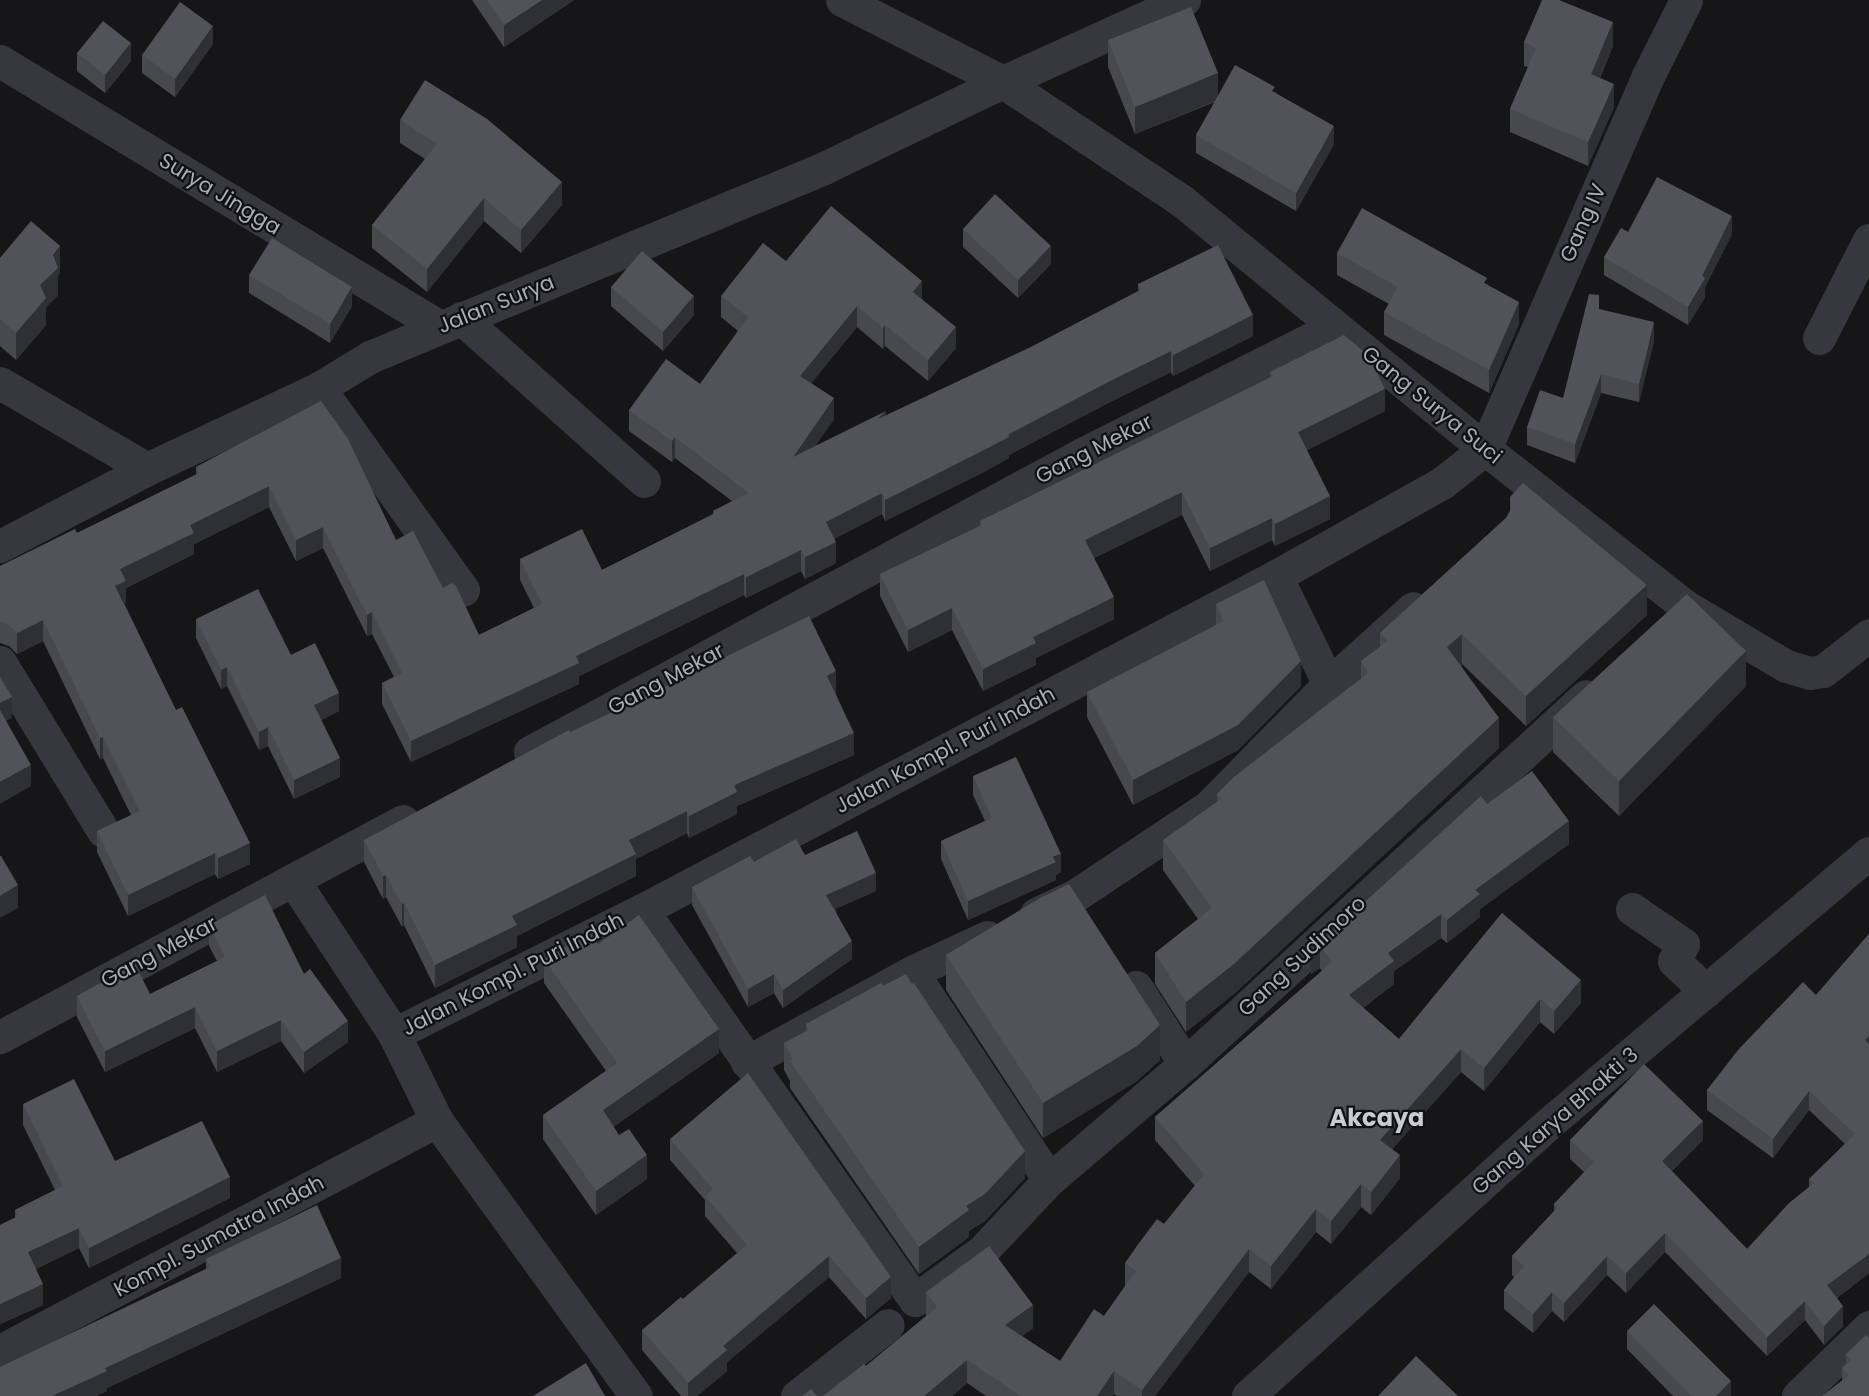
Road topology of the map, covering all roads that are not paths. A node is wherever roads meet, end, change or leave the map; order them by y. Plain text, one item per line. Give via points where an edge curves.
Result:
1 (842, 0) edge
2 (1184, 0) edge
3 (1686, 0) edge
4 (0, 60) edge
5 (1003, 82) junction
6 (1869, 240) edge
7 (451, 323) junction
8 (1335, 327) junction
9 (1819, 338) dead end
10 (0, 383) edge
11 (319, 388) junction
12 (1485, 449) junction
13 (147, 469) junction
14 (644, 481) dead end
15 (0, 546) edge
16 (1276, 576) junction
17 (1433, 589) edge
18 (463, 590) dead end
19 (1685, 606) junction
20 (1659, 629) edge
21 (1869, 635) edge
22 (0, 662) edge
23 (1606, 677) edge
24 (1329, 684) junction
25 (503, 767) edge
26 (430, 806) edge
27 (103, 831) edge
28 (1869, 853) edge
29 (293, 880) junction
30 (1076, 895) junction
31 (1632, 909) dead end
32 (642, 910) junction
33 (1095, 925) edge
34 (1121, 964) edge
35 (912, 972) junction
36 (1706, 990) junction
37 (394, 1034) junction
38 (0, 1036) edge
39 (747, 1062) junction
40 (1185, 1064) junction
41 (437, 1121) junction
42 (1049, 1180) junction
43 (888, 1325) dead end
44 (1869, 1327) edge
45 (0, 1351) edge
46 (636, 1396) edge
47 (797, 1396) edge
48 (1248, 1396) edge
49 (1798, 1396) edge

1 - 5 street, Gang Surya Suci
2 - 5 street, Jalan Surya
3 - 12 street, Gang IV via 1648,76
4 - 7 street, Surya Jingga
5 - 7 street, Jalan Surya via 824,168
5 - 8 street, Gang Surya Suci via 1182,201
6 - 9 street
7 - 11 street, Jalan Surya via 370,357
7 - 14 street, Surya Jingga
8 - 12 street, Gang Surya Suci
8 - 25 street, Gang Mekar via 1082,454
10 - 13 street
11 - 13 street, Jalan Surya
11 - 18 street
12 - 16 street, Jalan Kompl. Puri Indah via 1442,483
12 - 19 street, Gang Surya Suci
13 - 15 street, Jalan Surya
16 - 24 street
16 - 32 street, Jalan Kompl. Puri Indah
17 - 24 street
19 - 20 street
19 - 21 street, Gang Surya Suci via 1786,666 1810,673 1823,671
22 - 27 street
23 - 40 street, Gang Sudimoro
24 - 30 street via 1208,807
26 - 29 street, Gang Mekar
28 - 36 street, Gang Karya Bhakti 3
29 - 37 street
29 - 38 street, Gang Mekar
30 - 33 street
30 - 35 street
31 - 36 street via 1683,944 1674,961
32 - 37 street, Jalan Kompl. Puri Indah
32 - 39 street
34 - 40 street
35 - 39 street
35 - 42 street
36 - 48 street, Gang Karya Bhakti 3 via 1548,1124
37 - 41 street
39 - 42 street, Gang Sudimoro via 915,1300 982,1251
40 - 42 street, Gang Sudimoro
41 - 45 street, Kompl. Sumatra Indah
41 - 46 street
43 - 47 street
44 - 49 street

